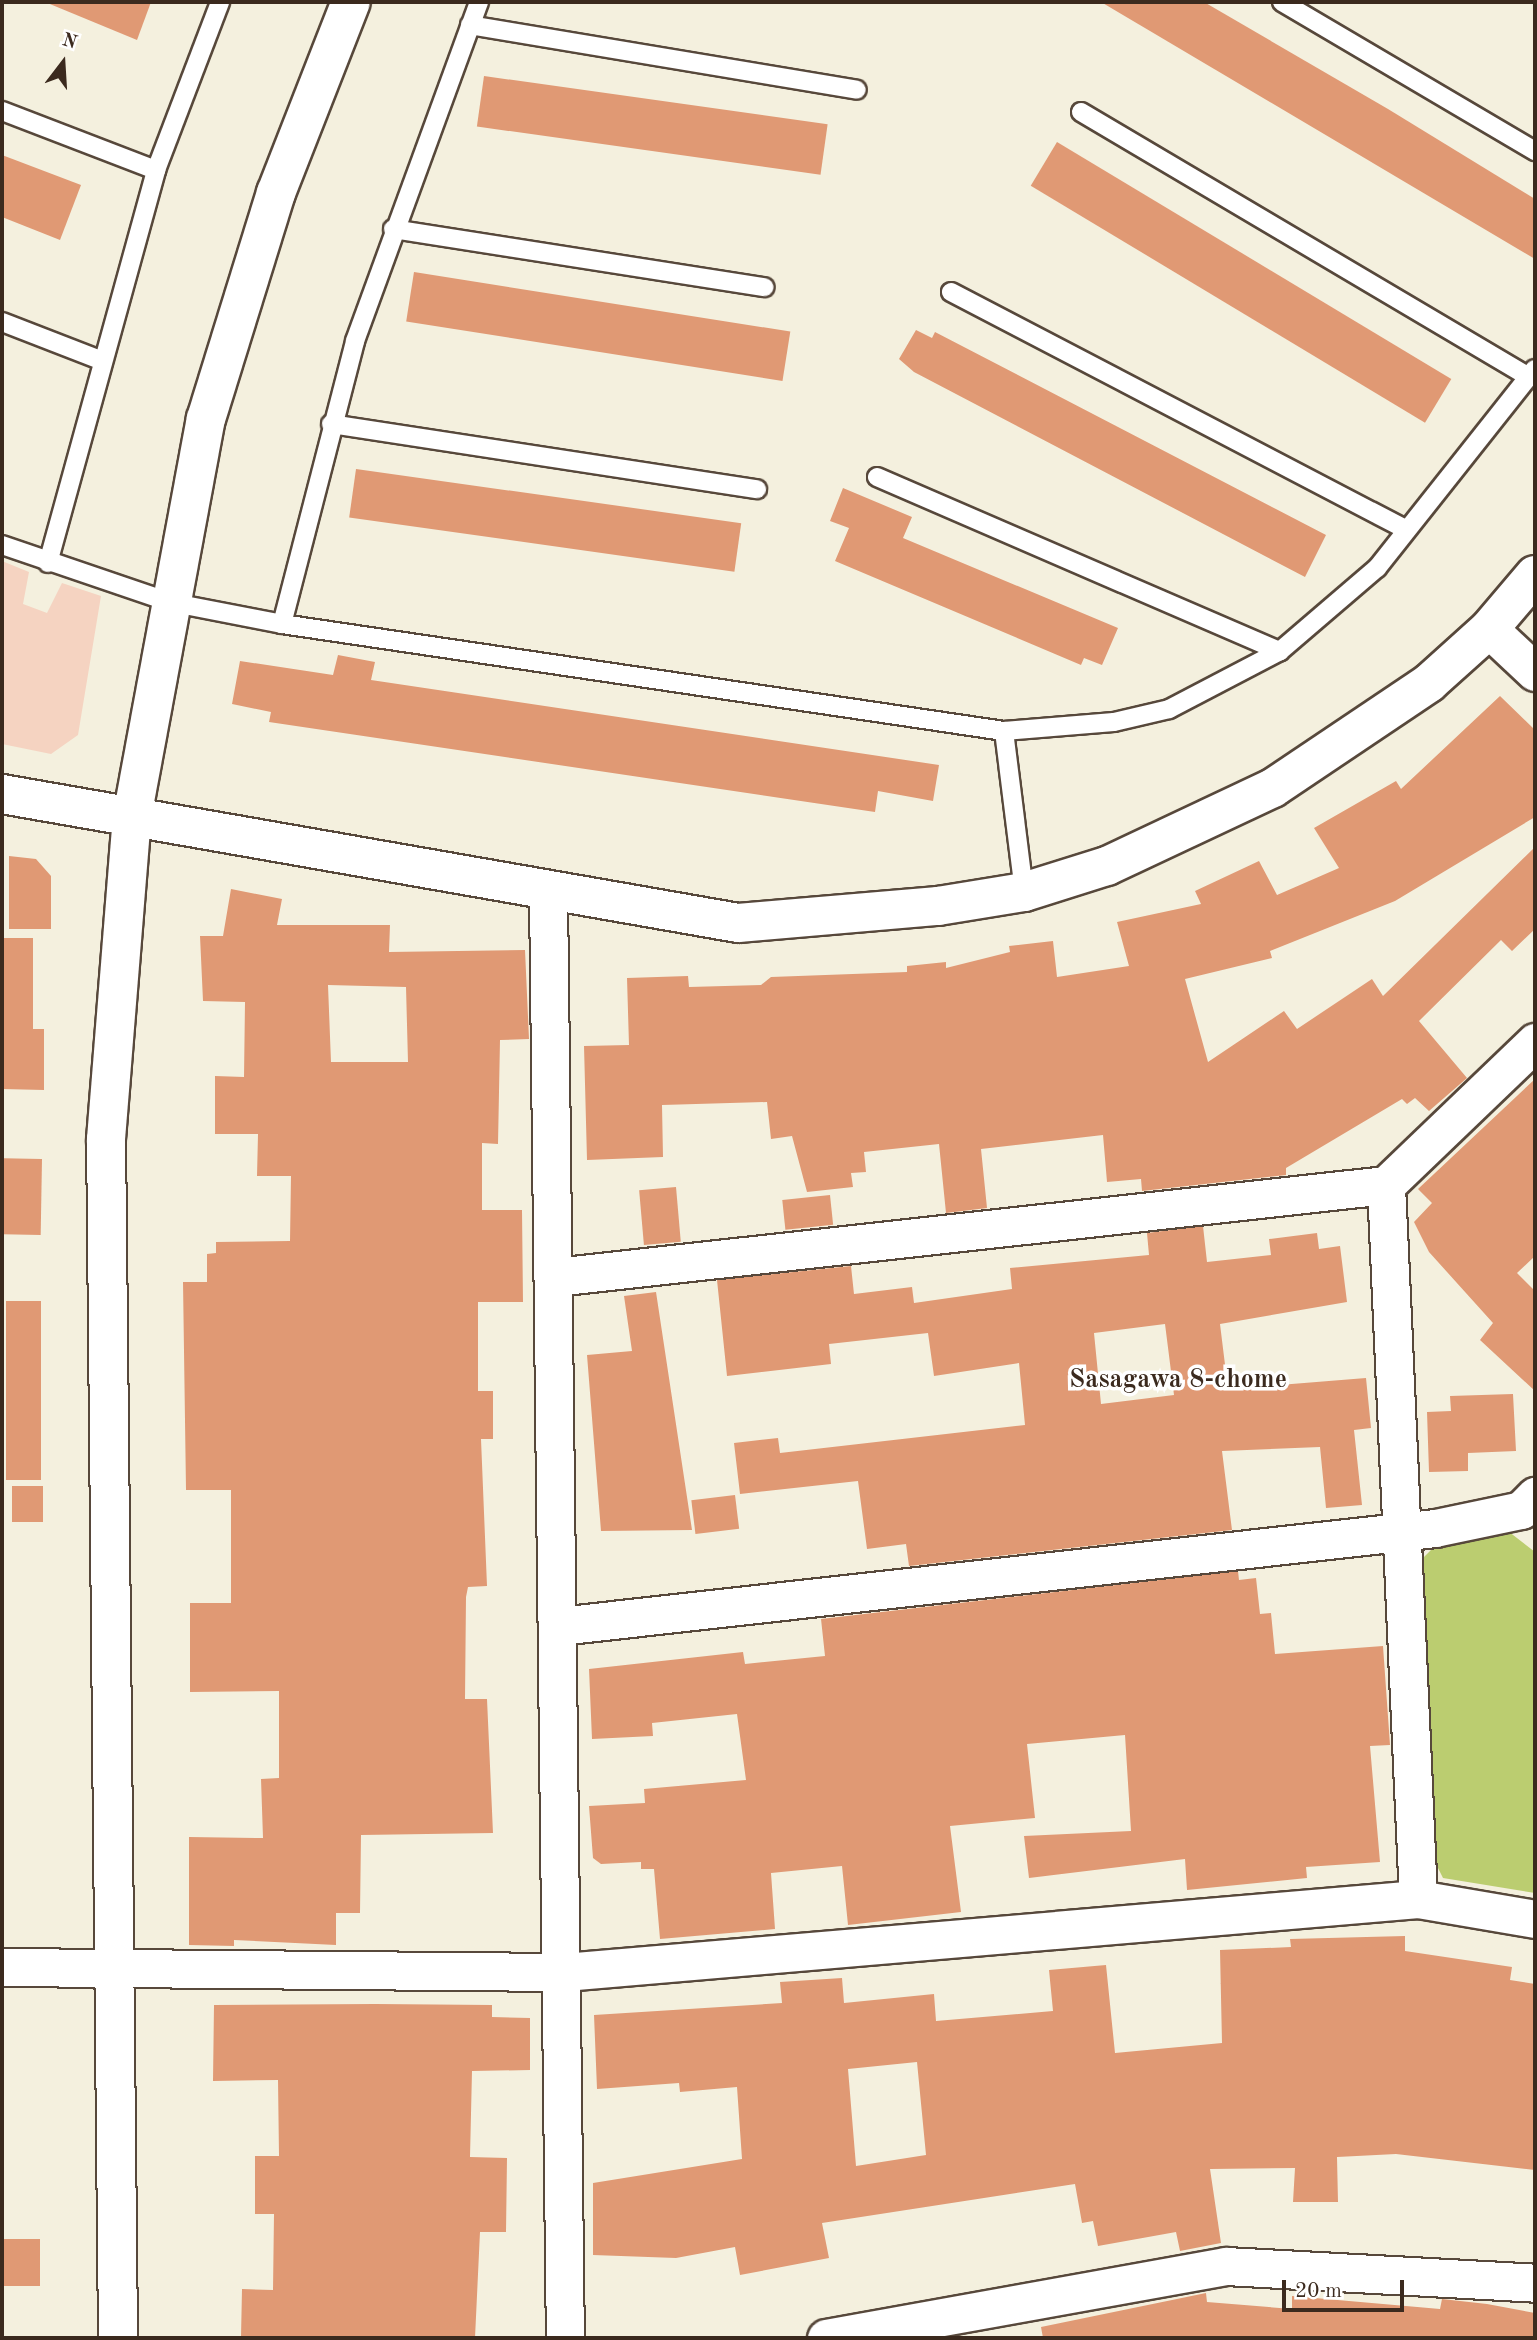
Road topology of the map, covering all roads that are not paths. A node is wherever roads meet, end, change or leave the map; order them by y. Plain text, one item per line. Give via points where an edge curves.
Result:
1 (220, 2) edge
2 (351, 2) edge
3 (479, 2) edge
4 (1282, 2) edge
5 (470, 24) junction
6 (857, 90) dead end
7 (2, 111) edge
8 (1081, 112) dead end
9 (1535, 151) edge
10 (156, 170) junction
11 (393, 229) junction
12 (765, 287) dead end
13 (951, 292) dead end
14 (2, 322) edge
15 (100, 360) junction
16 (1532, 373) edge
17 (331, 424) junction
18 (877, 477) dead end
19 (757, 489) dead end
20 (1407, 530) junction
21 (2, 545) edge
22 (48, 562) junction
23 (1535, 575) edge
24 (169, 602) junction
25 (282, 624) junction
26 (1489, 629) junction
27 (1280, 651) junction
28 (1535, 672) edge
29 (1004, 731) junction
30 (2, 794) edge
31 (132, 817) junction
32 (1024, 892) junction
33 (548, 893) junction
34 (1535, 1042) edge
35 (1386, 1185) junction
36 (555, 1277) junction
37 (1531, 1511) edge
38 (1402, 1531) junction
39 (559, 1626) junction
40 (1418, 1899) junction
41 (1535, 1919) edge
42 (2, 1968) edge
43 (116, 1969) junction
44 (564, 1972) junction
45 (1535, 2283) edge
46 (118, 2338) edge
47 (565, 2338) edge
48 (825, 2338) edge

1 - 10 lane
2 - 24 street via 276,193 235,322 206,419
3 - 5 lane
4 - 9 lane
5 - 6 lane
5 - 11 lane
7 - 10 lane
8 - 16 lane
10 - 15 lane
11 - 12 lane
11 - 17 lane
13 - 20 lane
14 - 15 lane
15 - 22 lane
16 - 20 lane
17 - 19 lane
17 - 25 lane
18 - 27 lane
20 - 27 lane via 1377,568
21 - 22 lane
22 - 24 lane
23 - 26 street
24 - 25 lane
24 - 31 street
25 - 29 lane
26 - 28 street
26 - 32 street via 1429,682 1273,788 1107,866
27 - 29 lane via 1169,709 1114,722
29 - 32 lane
30 - 31 street
31 - 33 street
31 - 43 street via 106,1139
32 - 33 street via 836,919 738,923
33 - 36 street
34 - 35 street
35 - 36 street
35 - 38 street
36 - 39 street
37 - 38 street
38 - 39 street
38 - 40 street
39 - 44 street
40 - 41 street
40 - 44 street
42 - 43 street
43 - 44 street
43 - 46 street
44 - 47 street
45 - 48 street via 1226,2266

